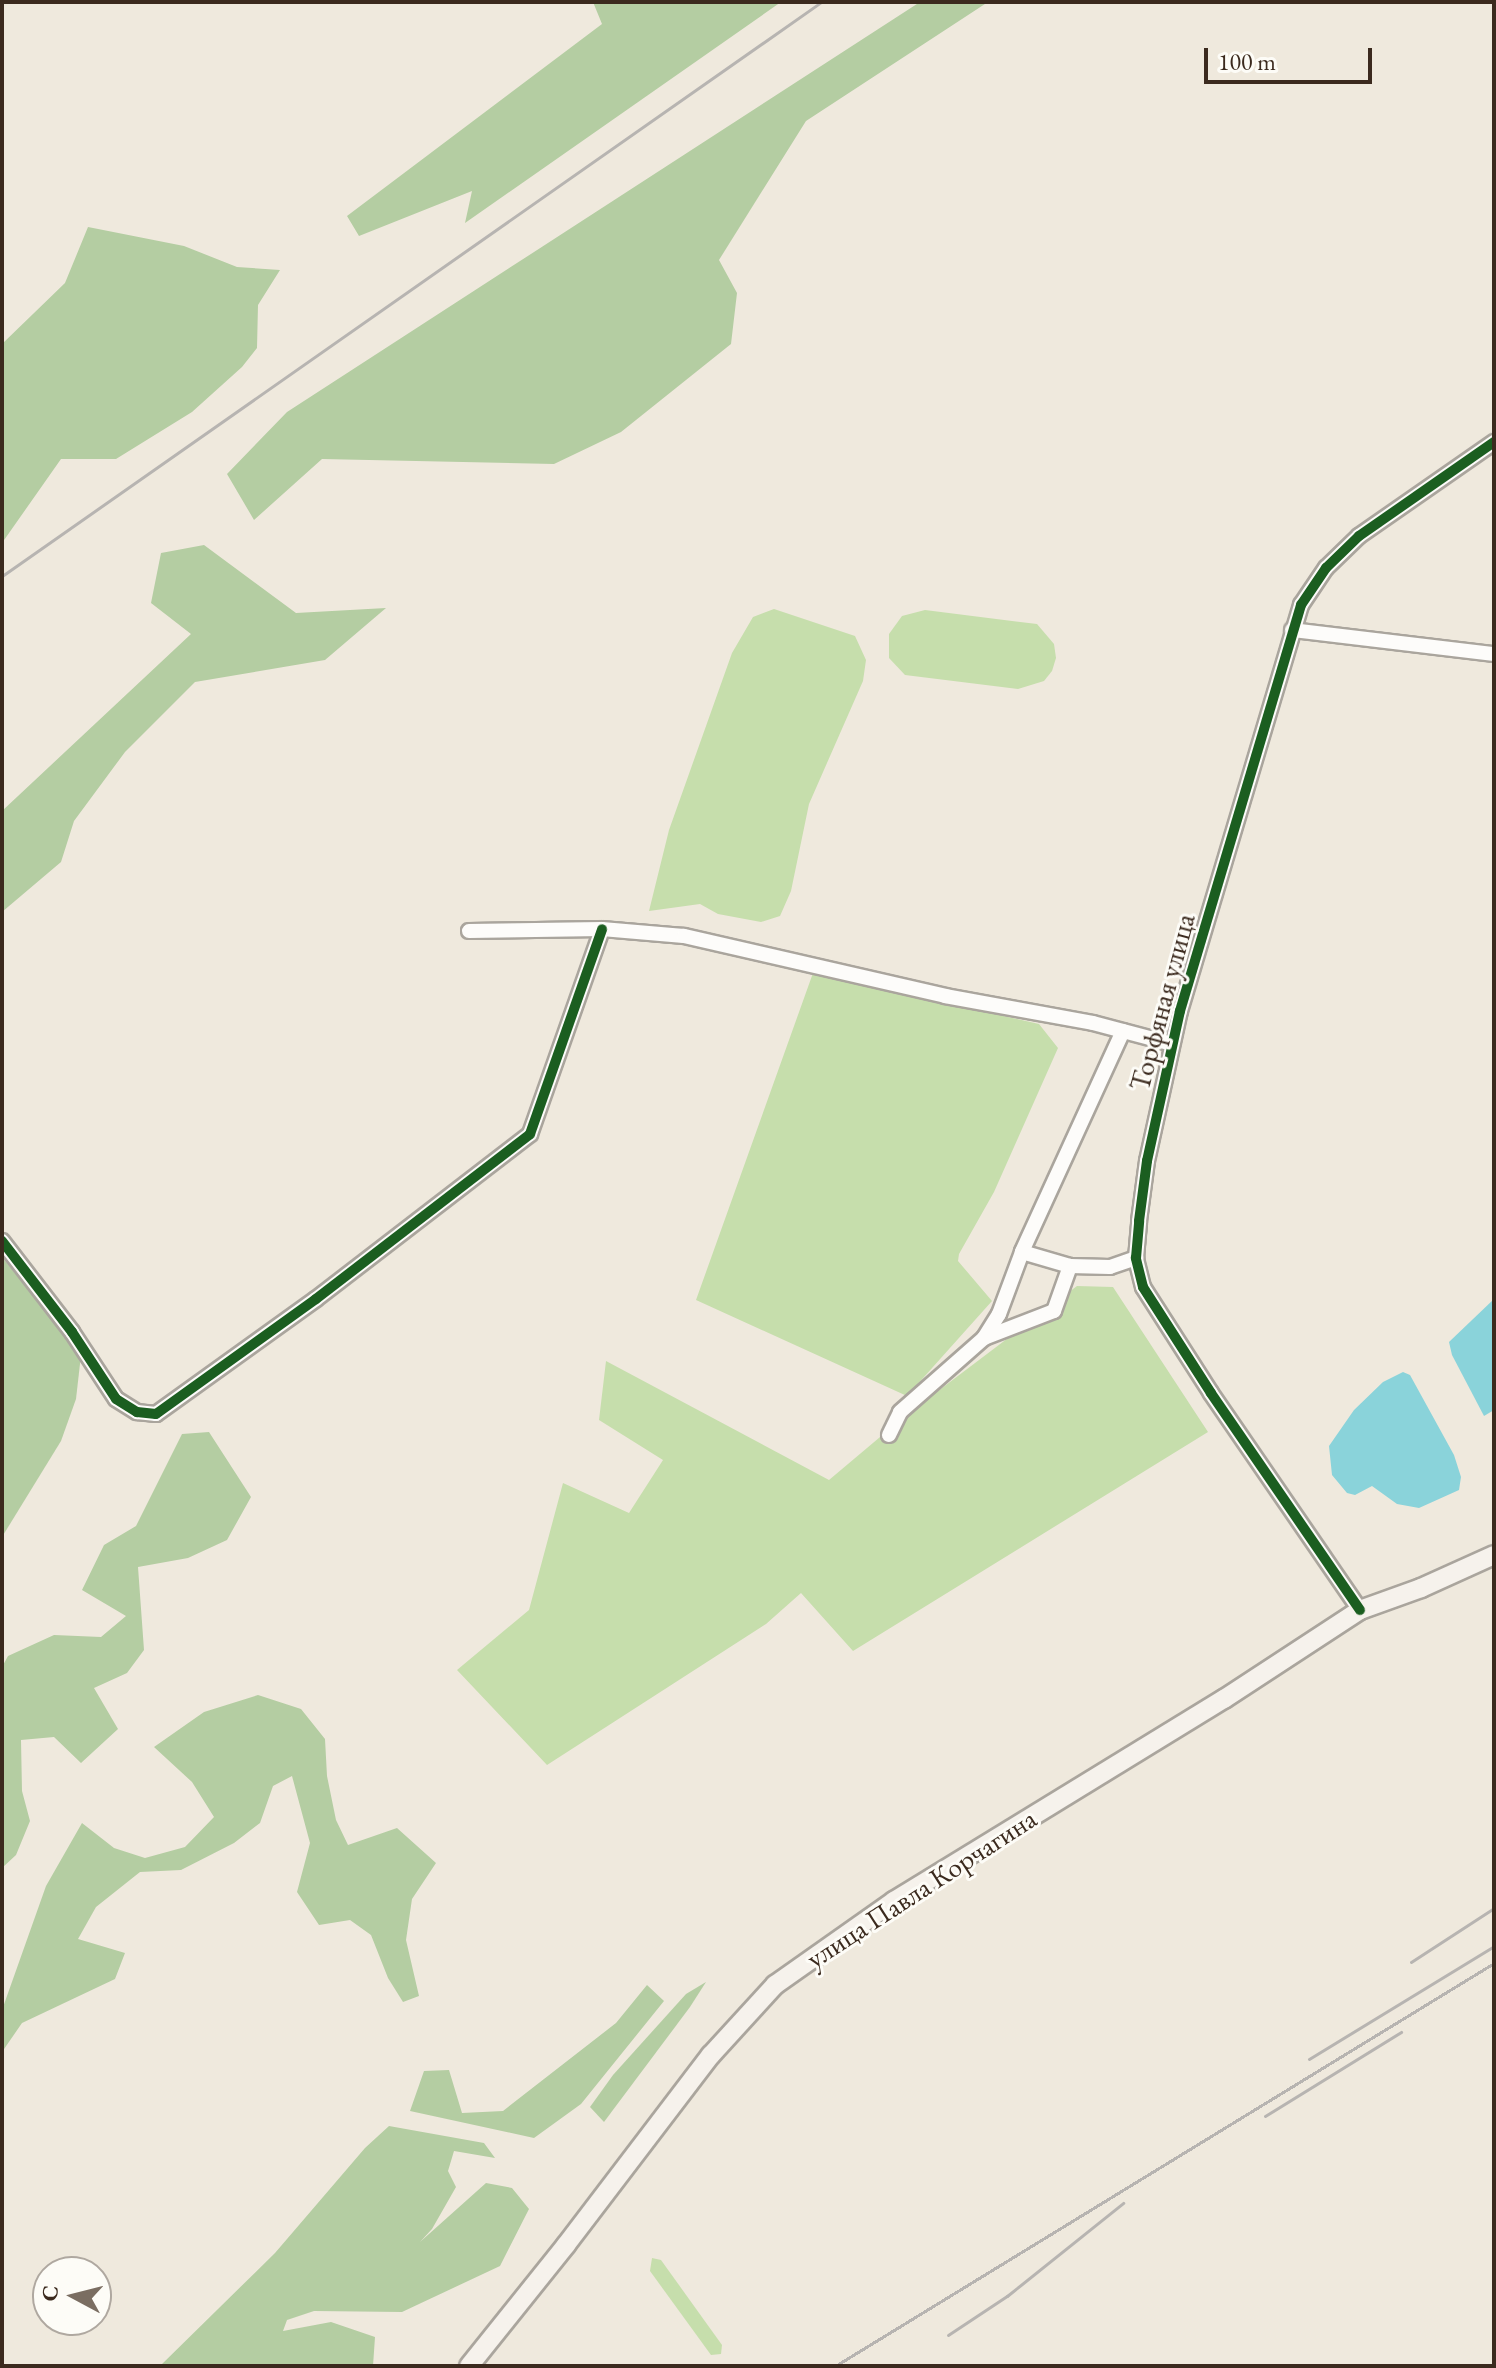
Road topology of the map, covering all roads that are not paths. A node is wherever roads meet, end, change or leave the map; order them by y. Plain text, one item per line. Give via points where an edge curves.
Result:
1 (1494, 442) edge
2 (1292, 630) junction
3 (1494, 654) edge
4 (602, 929) junction
5 (469, 931) dead end
6 (1123, 1031) junction
7 (1172, 1044) junction
8 (2, 1241) edge
9 (1022, 1252) junction
10 (1136, 1258) junction
11 (1070, 1266) junction
12 (984, 1338) junction
13 (889, 1435) dead end
14 (1494, 1555) edge
15 (1360, 1610) junction
16 (469, 2366) edge

1 - 2 street, Торфяная улица via 1385,514 1353,542 1315,581
2 - 3 street
2 - 7 street, Торфяная улица
4 - 5 street
4 - 6 street via 717,941 945,996
4 - 8 street via 530,1134 156,1414 137,1412 116,1399
6 - 7 street
6 - 9 street
7 - 10 street, Торфяная улица via 1147,1161
9 - 11 street
9 - 12 street via 999,1314
10 - 11 street via 1110,1267
10 - 15 street, Торфяная улица via 1143,1287
11 - 12 street via 1054,1311
12 - 13 street via 900,1412
14 - 15 main road, улица Павла Корчагина
15 - 16 main road, улица Павла Корчагина via 894,1901 775,1985 725,2037

